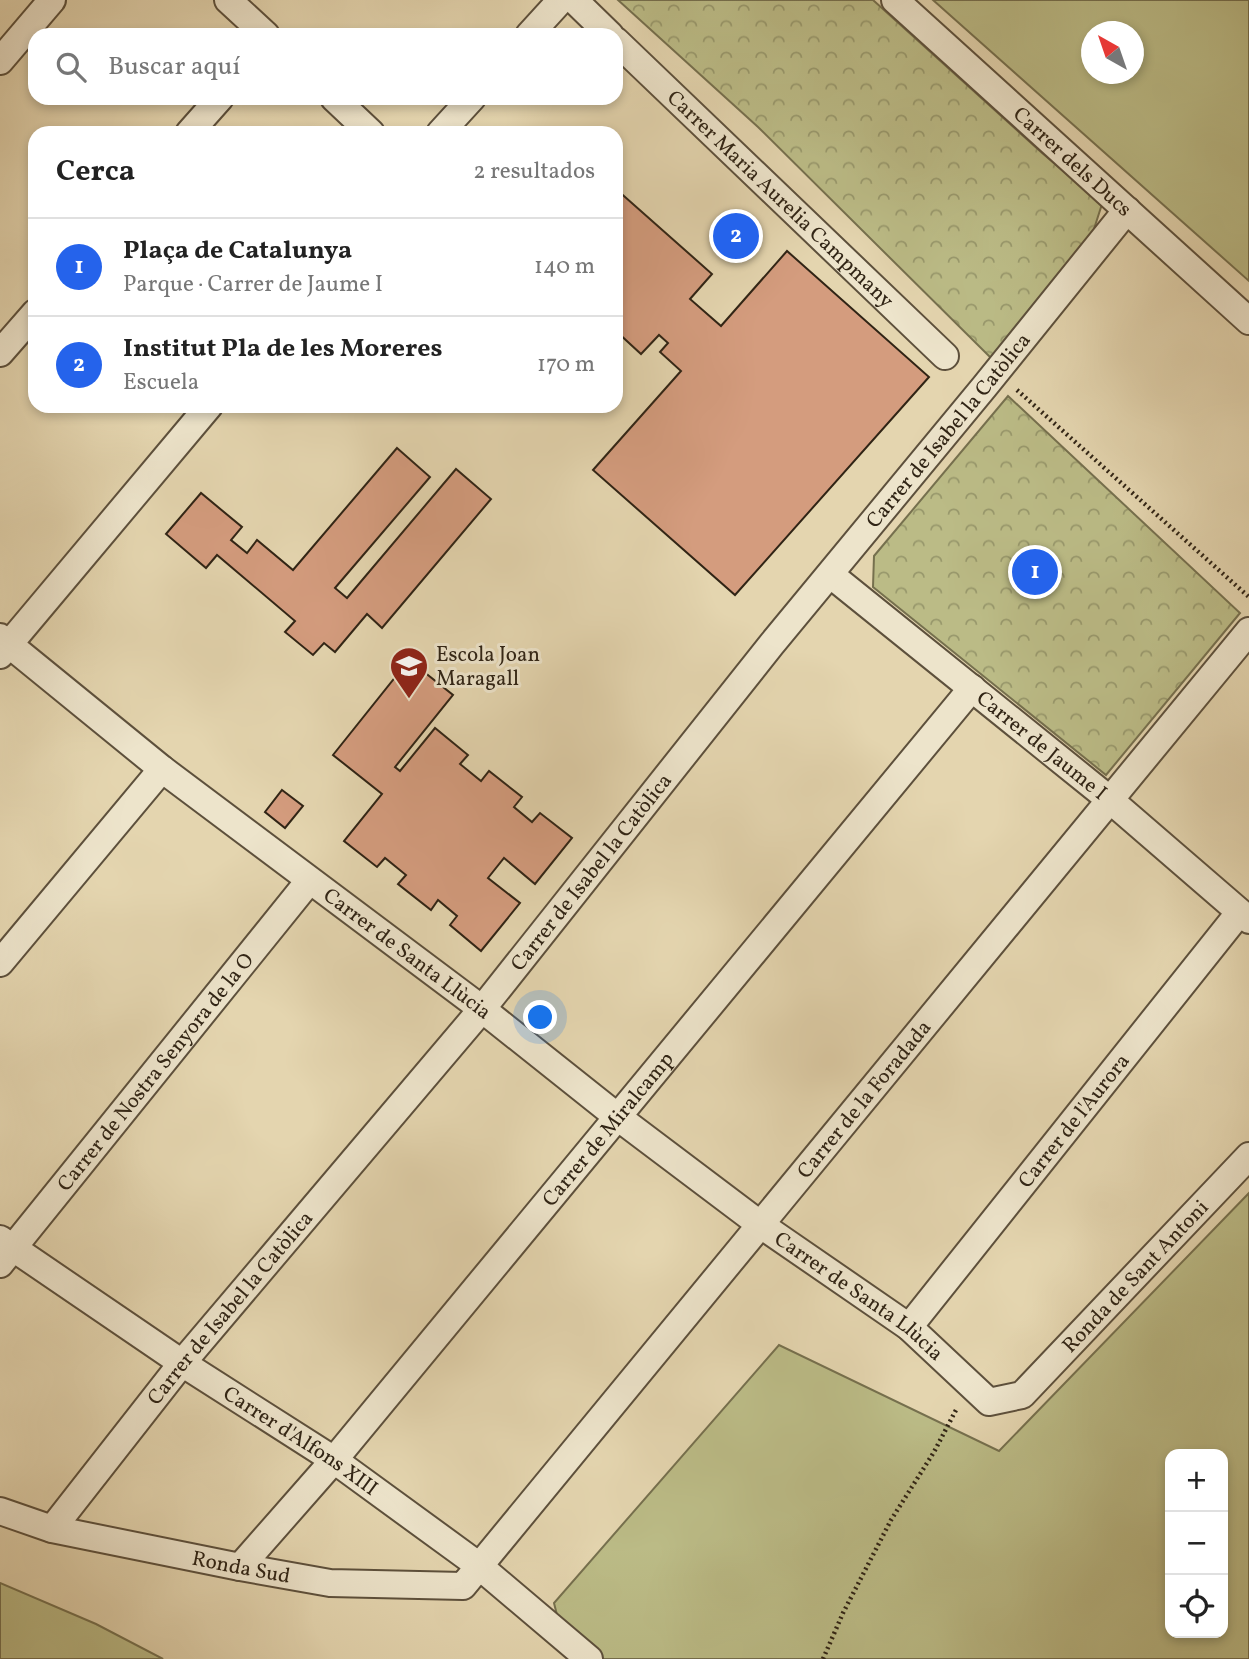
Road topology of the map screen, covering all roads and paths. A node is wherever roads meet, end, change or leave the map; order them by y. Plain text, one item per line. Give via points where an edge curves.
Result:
1 (52, 0) edge
2 (228, 0) edge
3 (561, 0) edge
4 (573, 0) edge
5 (895, 0) edge
6 (28, 28) edge
7 (28, 28) edge
8 (258, 28) edge
9 (535, 28) edge
10 (603, 28) edge
11 (623, 48) edge
12 (0, 61) edge
13 (214, 105) edge
14 (341, 105) edge
15 (466, 105) edge
16 (196, 126) edge
17 (364, 126) edge
18 (446, 126) edge
19 (1127, 210) junction
20 (28, 321) edge
21 (1249, 321) edge
22 (0, 353) edge
23 (945, 356) dead end
24 (997, 372) junction
25 (203, 413) edge
26 (831, 575) junction
27 (1249, 597) edge
28 (1249, 631) edge
29 (3, 646) edge
30 (972, 688) junction
31 (162, 769) junction
32 (1109, 799) junction
33 (309, 881) junction
34 (1244, 916) edge
35 (0, 963) edge
36 (482, 1009) junction
37 (619, 1118) junction
38 (1249, 1156) edge
39 (761, 1225) junction
40 (4, 1251) edge
41 (909, 1327) junction
42 (182, 1363) junction
43 (970, 1384) junction
44 (1022, 1395) joint
45 (334, 1460) junction
46 (0, 1511) edge
47 (52, 1529) junction
48 (478, 1565) junction
49 (240, 1567) junction
50 (589, 1659) edge
51 (823, 1659) edge

1 - 6 street
2 - 8 street
3 - 9 street
4 - 10 street
5 - 19 street, Carrer dels Ducs
7 - 12 street
11 - 23 street, Carrer Maria Aurelia Campmany
13 - 16 street
14 - 17 street
15 - 18 street
19 - 21 street, Carrer dels Ducs
19 - 24 street, Carrer de Isabel la Catòlica
20 - 22 street
24 - 26 street, Carrer de Isabel la Catòlica
24 - 27 path
25 - 29 street
26 - 30 street, Carrer de Jaume I
26 - 36 street, Carrer de Isabel la Catòlica
28 - 32 street, Carrer de la Foradada
29 - 31 street, Carrer de Santa Llùcia
30 - 32 street, Carrer de Jaume I
30 - 37 street, Carrer de Miralcamp
31 - 33 street, Carrer de Santa Llùcia
31 - 35 street
32 - 34 street, Carrer de Jaume I
32 - 39 street, Carrer de la Foradada
33 - 36 street, Carrer de Santa Llùcia
33 - 40 street, Carrer de Nostra Senyora de la O
34 - 41 street, Carrer de l'Aurora
36 - 37 street, Carrer de Santa Llùcia
36 - 42 street, Carrer de Isabel la Catòlica
37 - 39 street, Carrer de Santa Llùcia
37 - 45 street, Carrer de Miralcamp
38 - 44 street, Ronda de Sant Antoni
39 - 41 street, Carrer de Santa Llùcia
39 - 48 street, Carrer de la Foradada
40 - 42 street, Carrer d'Alfons XIII
41 - 43 street, Carrer de Santa Llùcia
42 - 45 street, Carrer d'Alfons XIII
42 - 47 street, Carrer de Isabel la Catòlica
43 - 44 street, Carrer de Santa Llùcia via 989,1402
43 - 51 path via 891,1520
45 - 48 street, Carrer d'Alfons XIII
45 - 49 street, Carrer de Miralcamp
46 - 47 street, Ronda Sud
47 - 49 street, Ronda Sud
48 - 49 street, Ronda Sud via 463,1586 330,1583
48 - 50 street, Carrer d'Alfons XIII

